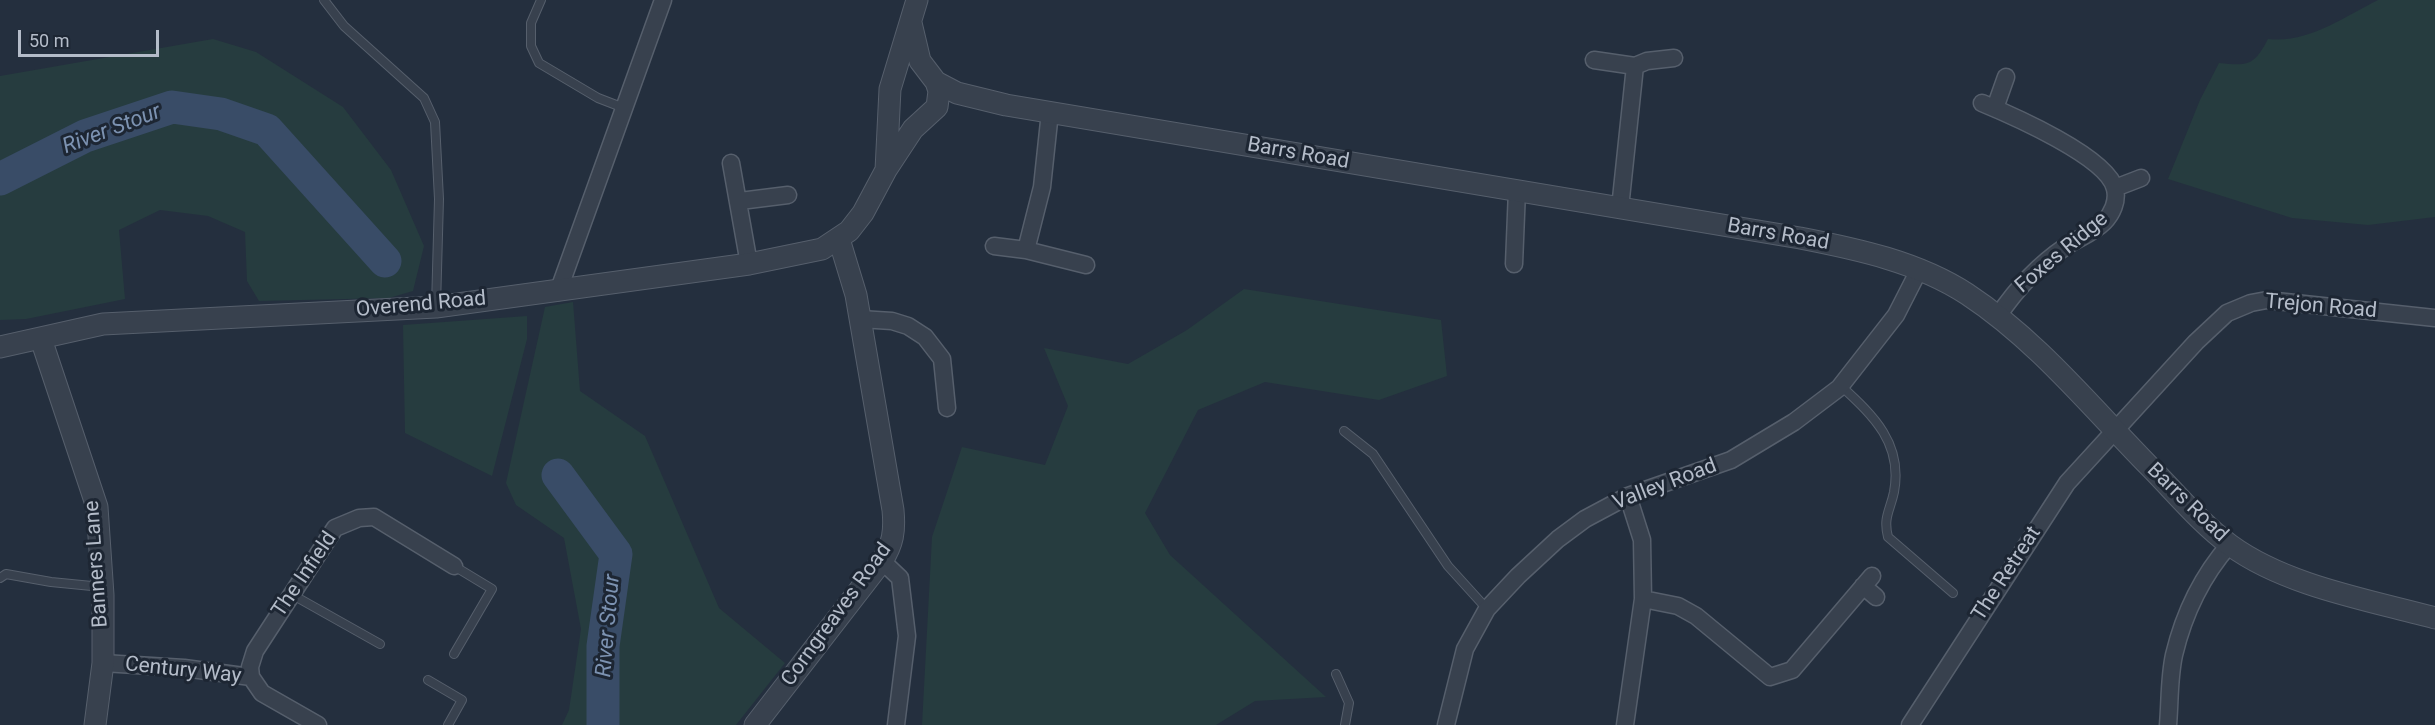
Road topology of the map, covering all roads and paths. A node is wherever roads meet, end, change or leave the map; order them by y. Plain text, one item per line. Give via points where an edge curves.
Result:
1 (324, 0) edge
2 (541, 0) edge
3 (663, 0) edge
4 (917, 0) edge
5 (911, 23) junction
6 (1674, 58) dead end
7 (1594, 60) dead end
8 (1635, 66) junction
9 (2006, 76) dead end
10 (933, 79) junction
11 (893, 81) junction
12 (890, 104) junction
13 (1006, 105) junction
14 (624, 108) junction
15 (1050, 112) junction
16 (928, 117) junction
17 (731, 163) dead end
18 (886, 170) junction
19 (2141, 178) dead end
20 (2115, 188) junction
21 (1517, 190) junction
22 (788, 195) dead end
23 (740, 201) junction
24 (1620, 208) junction
25 (839, 239) junction
26 (994, 246) dead end
27 (1026, 250) junction
28 (749, 264) junction
29 (1514, 264) dead end
30 (1086, 265) dead end
31 (1919, 270) junction
32 (558, 291) junction
33 (436, 307) junction
34 (1998, 316) junction
35 (2435, 318) edge
36 (860, 319) junction
37 (41, 339) junction
38 (0, 347) edge
39 (1841, 386) junction
40 (947, 408) dead end
41 (2113, 430) junction
42 (1344, 431) dead end
43 (1628, 496) junction
44 (2230, 544) junction
45 (882, 561) junction
46 (454, 566) joint
47 (0, 578) edge
48 (103, 587) junction
49 (1953, 593) dead end
50 (291, 594) junction
51 (1876, 597) dead end
52 (1643, 599) junction
53 (1487, 609) junction
54 (2435, 618) edge
55 (380, 644) dead end
56 (454, 654) dead end
57 (103, 663) junction
58 (1336, 674) dead end
59 (251, 677) junction
60 (428, 680) dead end
61 (295, 719) edge
62 (95, 725) edge
63 (318, 725) edge
64 (448, 725) edge
65 (755, 725) edge
66 (896, 725) edge
67 (1345, 725) edge
68 (1446, 725) edge
69 (1625, 725) edge
70 (1910, 725) edge
71 (2168, 725) edge

1 - 33 lane via 344,26 424,98 435,122
2 - 14 lane via 531,23 531,46 538,63 598,98
3 - 14 street
4 - 5 street
5 - 10 street via 920,61
5 - 11 street
6 - 8 street
7 - 8 street
8 - 24 street
9 - 20 street, Foxes Ridge via 1989,106 2075,148 2110,178
10 - 11 street via 914,70
10 - 13 street, Barrs Road via 957,93
10 - 16 street via 939,99
11 - 12 street
12 - 16 street via 907,120
12 - 18 street
13 - 15 street, Barrs Road
13 - 16 street, Barrs Road via 956,108
14 - 32 street
15 - 21 street, Barrs Road
15 - 27 street via 1042,187
16 - 18 street via 913,129
17 - 23 street
18 - 25 street via 863,213
19 - 20 street, Foxes Ridge
20 - 34 street, Foxes Ridge via 2116,200 2102,224 2028,276
21 - 24 street, Barrs Road
21 - 29 street
22 - 23 street
23 - 28 street
24 - 31 street, Barrs Road via 1859,249
25 - 28 street, Overend Road via 808,254
25 - 36 street, Corngreaves Road
26 - 27 street
27 - 30 street
28 - 32 street, Overend Road
31 - 34 street, Barrs Road via 1965,293
31 - 39 street, Valley Road via 1896,315
32 - 33 street, Overend Road
33 - 37 street, Overend Road via 103,324
34 - 41 street, Barrs Road via 2045,358
35 - 41 street, Trejon Road via 2285,300 2251,303 2227,313
36 - 40 street via 892,321 925,337 942,359
36 - 45 street, Corngreaves Road via 895,531 892,546
37 - 38 street, Overend Road
37 - 48 street, Banners Lane via 97,507
39 - 43 street, Valley Road via 1794,422 1731,460
39 - 49 lane via 1886,434 1896,464 1894,489 1884,523 1888,537
41 - 44 street, Barrs Road
41 - 70 street, The Retreat via 2067,483
42 - 53 lane via 1372,454 1448,566
43 - 52 street via 1641,540
43 - 53 street, Valley Road via 1558,538
44 - 54 street, Barrs Road via 2258,562 2307,582
44 - 71 street via 2210,566 2185,623 2174,657
45 - 65 street, Corngreaves Road
45 - 66 street via 900,578 907,636
46 - 50 street, The Infield via 374,517 359,518 335,528
46 - 56 lane via 492,589
47 - 48 lane via 13,574
48 - 57 street, Banners Lane
50 - 55 lane
50 - 59 street, The Infield via 255,651
51 - 52 street via 1867,581 1792,670 1770,677 1696,616 1678,606
52 - 69 street
53 - 68 street, Valley Road via 1465,649
57 - 59 street, Century Way
57 - 62 street, Banners Lane
58 - 67 lane via 1349,703
59 - 61 street, Century Way via 262,693
60 - 64 lane via 462,700
61 - 63 street, Century Way

